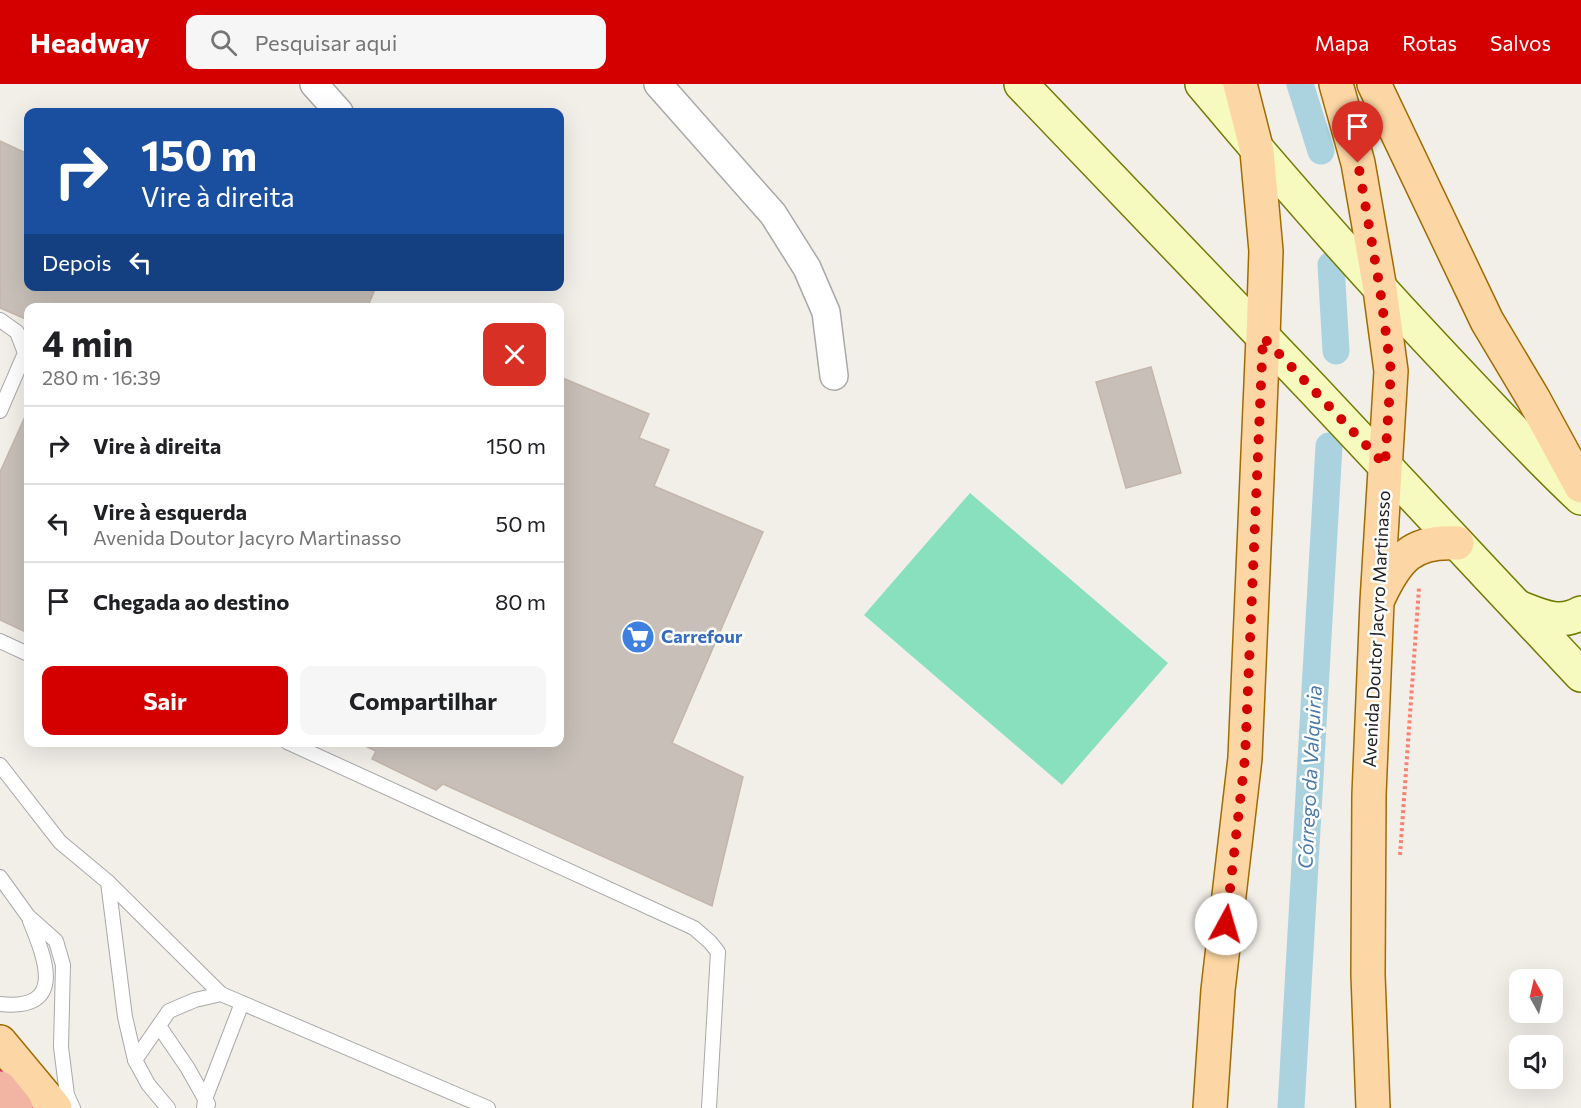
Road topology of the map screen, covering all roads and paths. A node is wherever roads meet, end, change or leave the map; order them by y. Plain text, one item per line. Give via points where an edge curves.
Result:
1 (314, 84) edge
2 (658, 84) edge
3 (1022, 84) edge
4 (1202, 84) edge
5 (1240, 84) edge
6 (1336, 84) edge
7 (1374, 84) edge
8 (335, 108) edge
9 (1257, 151) junction
10 (1380, 289) junction
11 (0, 320) edge
12 (1263, 337) junction
13 (24, 351) edge
14 (24, 355) edge
15 (834, 376) dead end
16 (0, 411) edge
17 (1385, 465) junction
18 (1581, 486) edge
19 (1581, 498) edge
20 (1457, 543) junction
21 (1419, 586) dead end
22 (1377, 602) junction
23 (1518, 608) junction
24 (1581, 614) edge
25 (0, 641) edge
26 (24, 652) edge
27 (1581, 675) edge
28 (298, 747) edge
29 (0, 765) edge
30 (1400, 863) dead end
31 (0, 877) edge
32 (108, 882) junction
33 (28, 916) junction
34 (220, 994) junction
35 (242, 1003) junction
36 (0, 1004) edge
37 (159, 1026) junction
38 (0, 1042) edge
39 (135, 1060) junction
40 (0, 1088) edge
41 (206, 1105) edge
42 (16, 1108) edge
43 (55, 1108) edge
44 (73, 1108) edge
45 (168, 1108) edge
46 (488, 1108) edge
47 (709, 1108) edge
48 (1210, 1108) edge
49 (1373, 1108) edge

1 - 8 street
2 - 15 street via 773,214 807,268 826,312
3 - 12 main road
4 - 9 main road
5 - 9 main road
6 - 10 main road, Avenida Doutor Jacyro Martinasso via 1358,163
7 - 18 main road via 1487,321
9 - 10 main road
9 - 12 main road via 1266,251
10 - 17 main road, Avenida Doutor Jacyro Martinasso via 1391,371
10 - 19 main road via 1542,462
11 - 13 lane via 16,332
12 - 17 main road
12 - 48 main road via 1245,758 1218,990
14 - 16 lane
17 - 20 main road
17 - 22 main road, Avenida Doutor Jacyro Martinasso
20 - 22 main road via 1437,541 1417,547 1388,578
20 - 23 main road
21 - 30 path
22 - 49 main road, Avenida Doutor Jacyro Martinasso via 1368,854
23 - 24 main road via 1551,620
23 - 27 main road
25 - 26 lane
28 - 47 lane via 694,928 710,942 718,952
29 - 32 lane via 60,842
31 - 33 lane
32 - 34 lane
32 - 39 lane via 125,1017
33 - 36 lane via 47,970 45,988 32,1001 18,1006
33 - 44 lane via 56,941 63,965 61,1047 67,1095
34 - 35 lane
34 - 37 lane via 169,1011
35 - 41 lane
35 - 46 lane
37 - 39 lane
37 - 41 lane
38 - 43 main road
39 - 45 lane
40 - 42 highway

